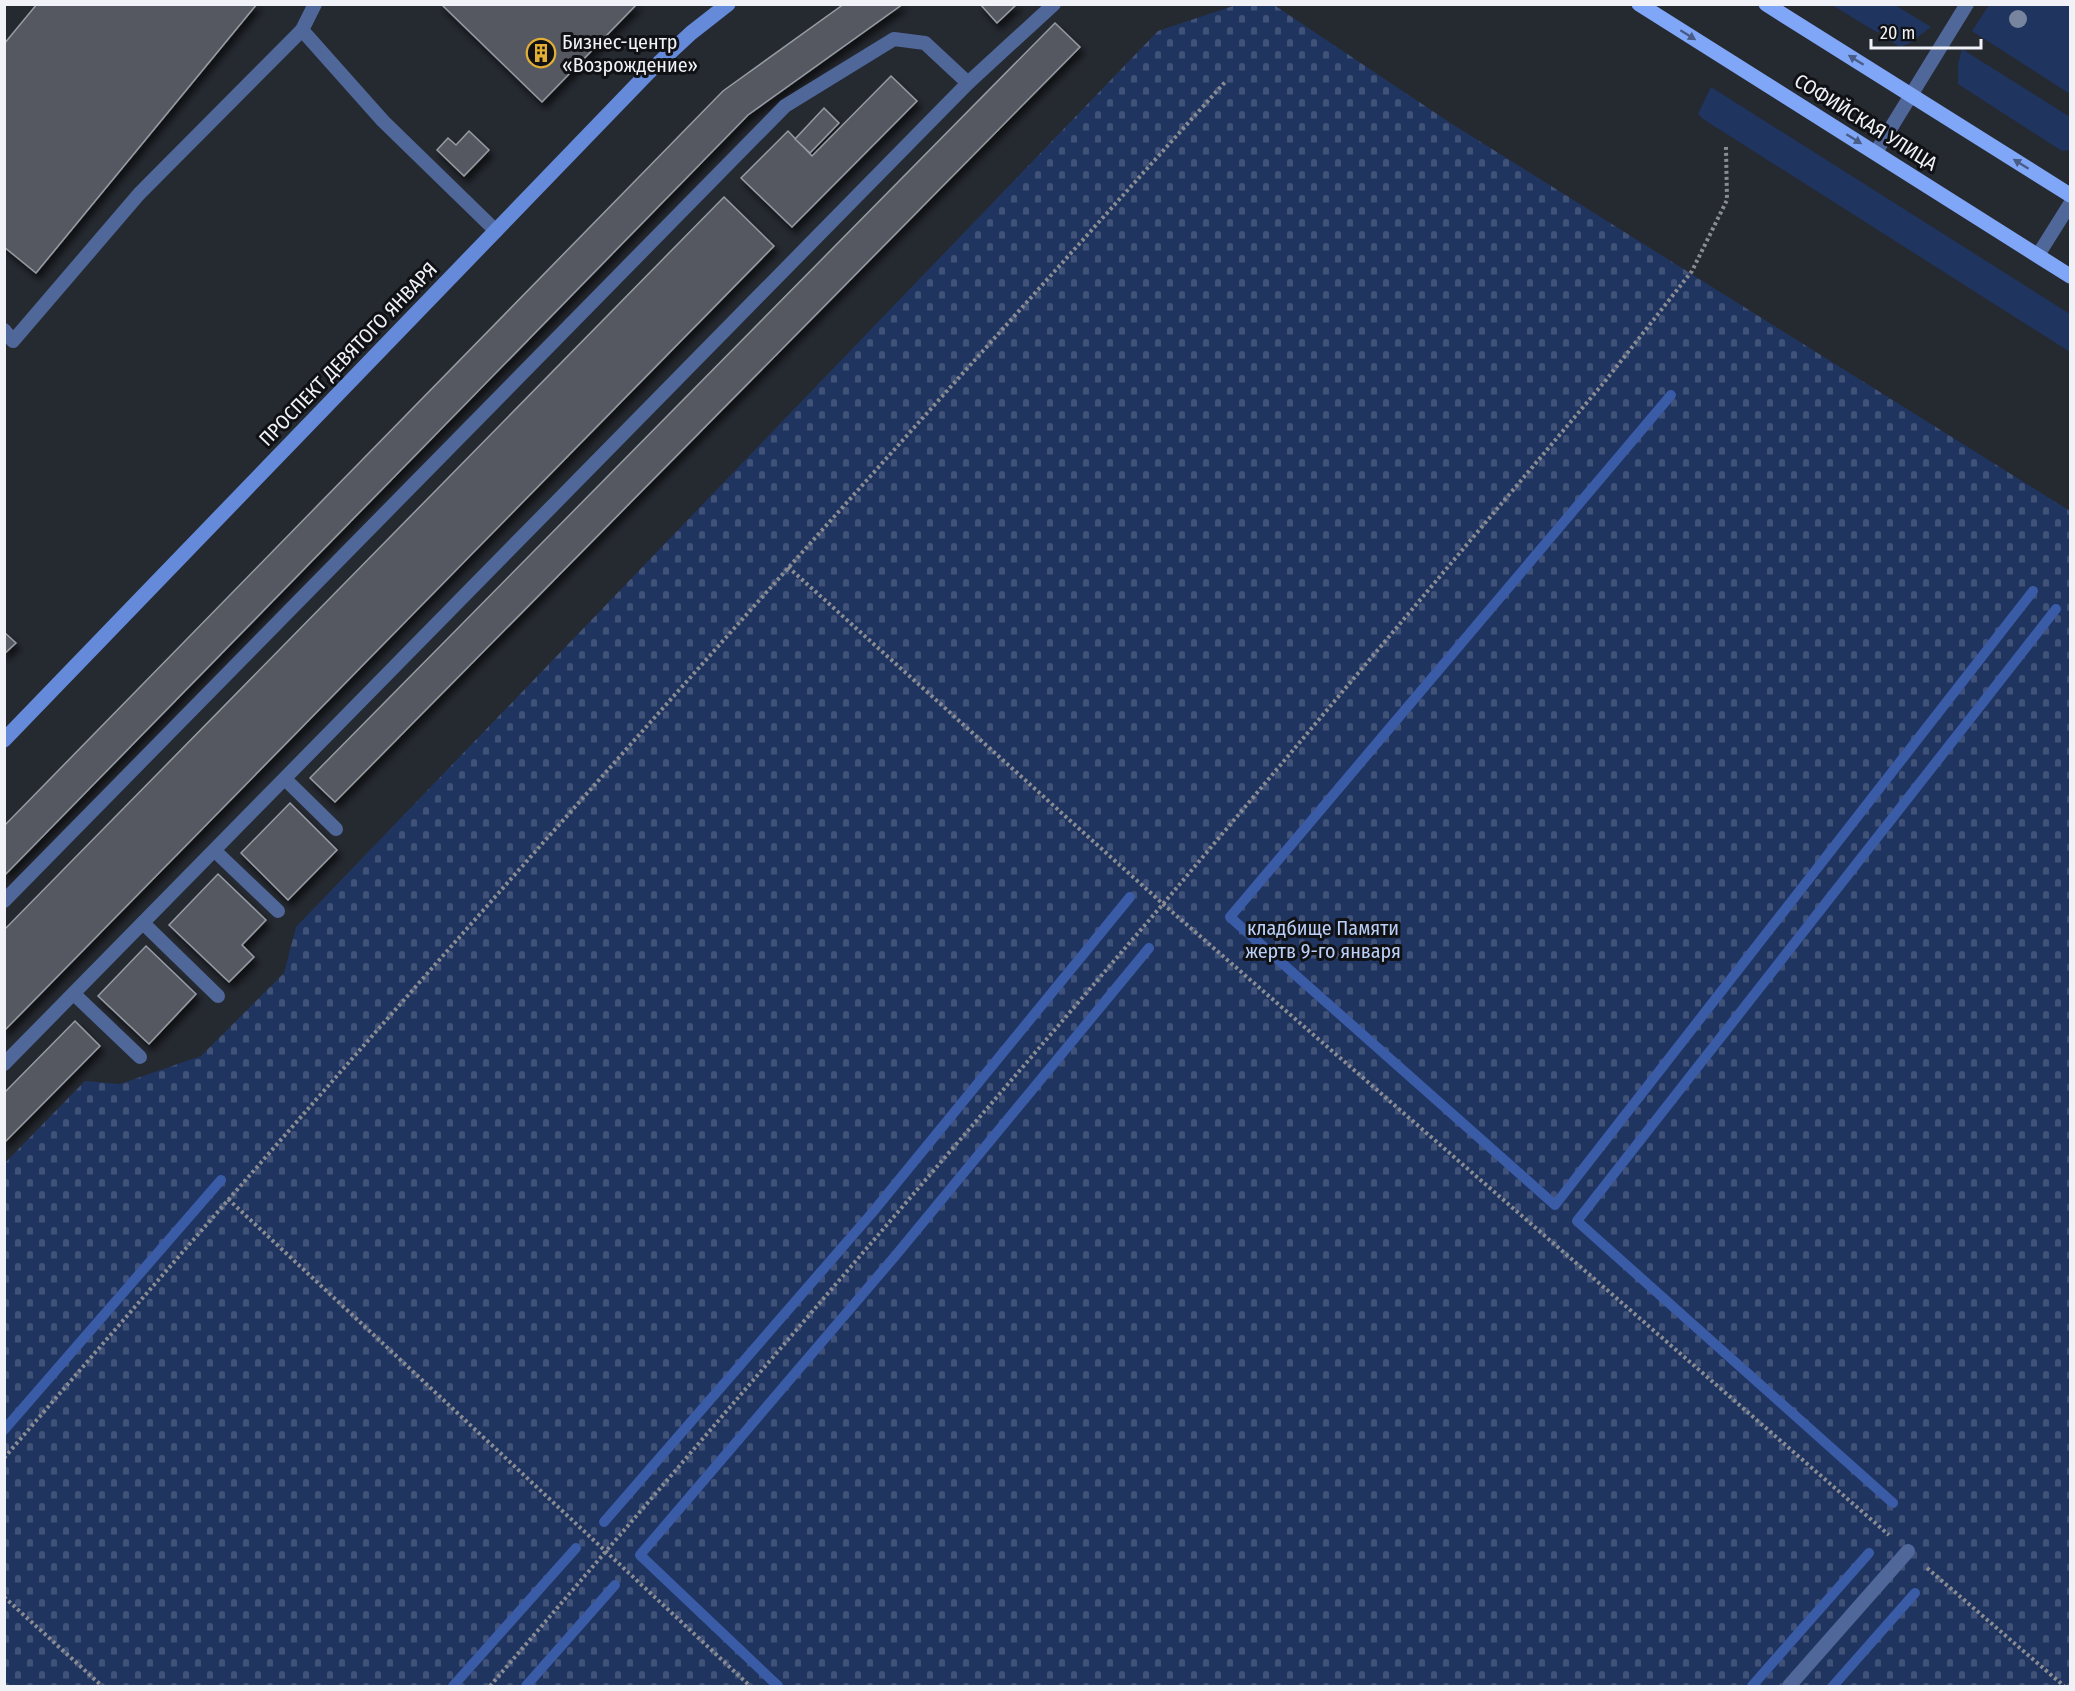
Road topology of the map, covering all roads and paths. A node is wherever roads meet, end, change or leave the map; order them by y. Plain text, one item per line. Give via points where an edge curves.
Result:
1 (315, 4) edge
2 (728, 4) edge
3 (1054, 4) edge
4 (1639, 4) edge
5 (1766, 4) edge
6 (1967, 4) edge
7 (302, 30) junction
8 (1226, 81) dead end
9 (968, 83) junction
10 (1912, 95) junction
11 (1726, 147) dead end
12 (1876, 152) junction
13 (2070, 195) edge
14 (2070, 204) edge
15 (496, 231) junction
16 (2038, 255) junction
17 (2070, 276) edge
18 (4, 330) edge
19 (788, 567) junction
20 (4, 740) edge
21 (285, 779) junction
22 (336, 829) dead end
23 (215, 851) junction
24 (4, 901) edge
25 (1163, 904) junction
26 (278, 911) dead end
27 (143, 923) junction
28 (74, 994) junction
29 (218, 996) dead end
30 (140, 1057) dead end
31 (4, 1064) edge
32 (228, 1199) junction
33 (4, 1458) edge
34 (1908, 1551) junction
35 (607, 1553) junction
36 (4, 1597) edge
37 (102, 1686) edge
38 (490, 1686) edge
39 (750, 1686) edge
40 (1789, 1686) edge
41 (2064, 1686) edge

1 - 7 lane
2 - 15 street, ПРОСПЕКТ ДЕВЯТОГО ЯНВАРЯ via 648,73
3 - 9 lane
4 -> 12 main road, СОФИЙСКАЯ УЛИЦА
10 -> 5 main road
6 - 10 lane
7 - 15 lane via 383,121
7 - 18 lane via 139,194 13,341
8 - 19 path
9 - 21 lane
9 - 24 lane via 925,43 894,39 785,106
10 - 12 lane
13 -> 10 main road
11 - 25 path via 1727,200 1692,271 1606,380
12 - 16 main road, СОФИЙСКАЯ УЛИЦА
14 - 16 lane
15 - 20 street, ПРОСПЕКТ ДЕВЯТОГО ЯНВАРЯ
16 - 17 main road, СОФИЙСКАЯ УЛИЦА
19 - 25 path
19 - 32 path
21 - 22 lane
21 - 23 lane
23 - 26 lane
23 - 27 lane
25 - 34 path
25 - 35 path
27 - 28 lane
27 - 29 lane
28 - 30 lane
28 - 31 lane
32 - 33 path
32 - 35 path
34 - 40 lane
34 - 41 path
35 - 38 path
35 - 39 path
36 - 37 path

